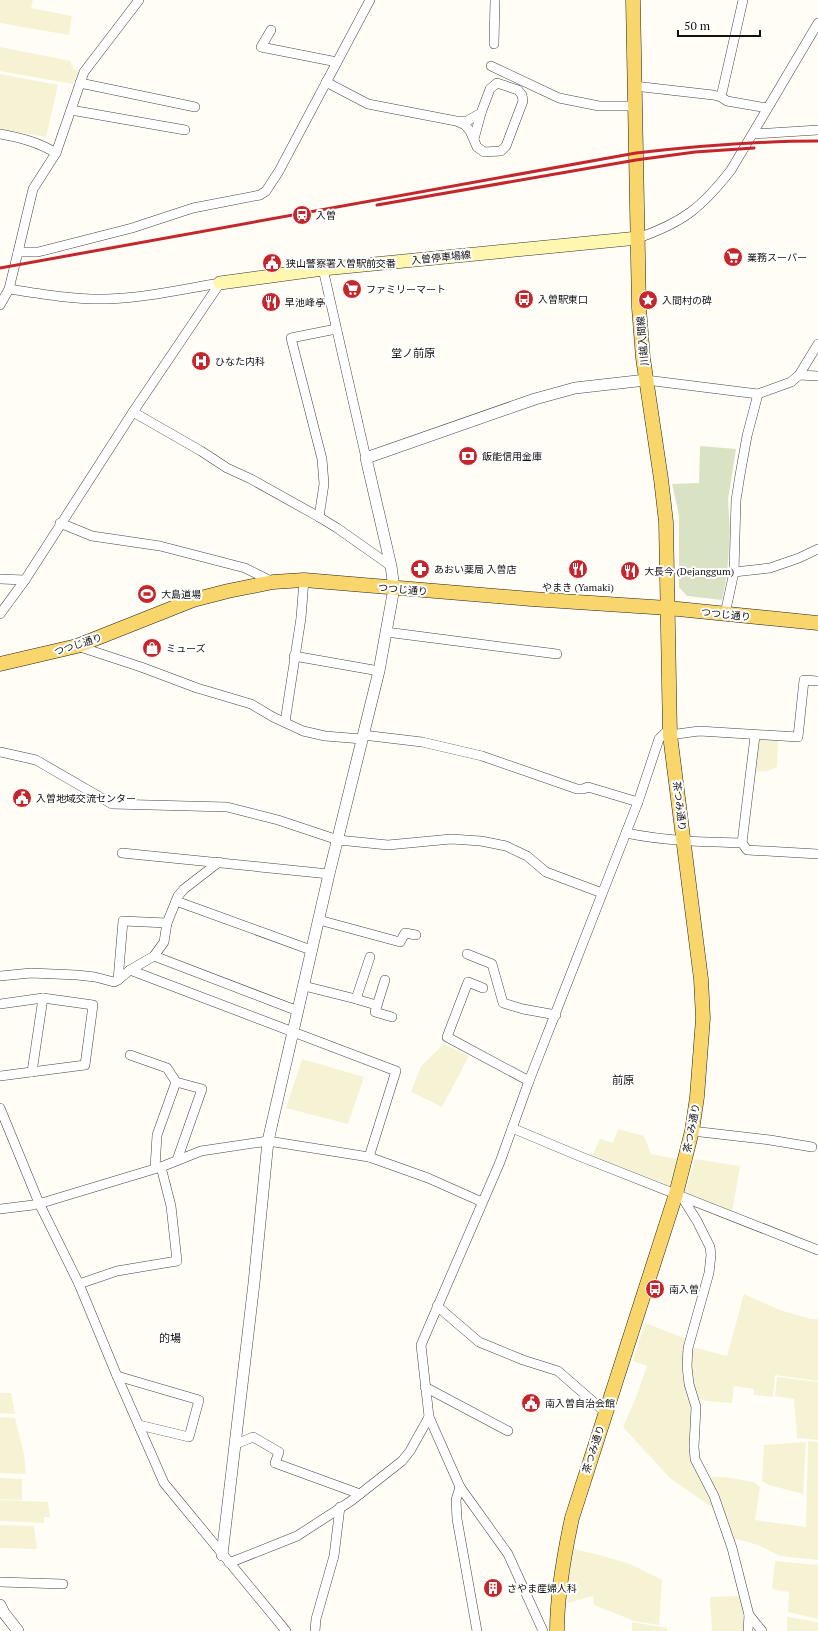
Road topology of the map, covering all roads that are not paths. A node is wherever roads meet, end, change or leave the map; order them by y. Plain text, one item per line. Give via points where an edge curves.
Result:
1 (139, 0) edge
2 (370, 0) edge
3 (495, 0) edge
4 (633, 0) edge
5 (743, 0) edge
6 (818, 23) edge
7 (271, 30) dead end
8 (494, 44) dead end
9 (337, 62) junction
10 (491, 66) dead end
11 (326, 82) junction
12 (80, 83) junction
13 (634, 86) junction
14 (721, 97) junction
15 (635, 106) junction
16 (195, 107) dead end
17 (767, 108) junction
18 (72, 110) junction
19 (481, 113) junction
20 (456, 121) junction
21 (185, 130) dead end
22 (818, 130) edge
23 (0, 134) edge
24 (753, 134) junction
25 (474, 141) junction
26 (56, 153) junction
27 (638, 238) junction
28 (18, 252) junction
29 (323, 269) junction
30 (220, 283) junction
31 (9, 289) junction
32 (0, 305) edge
33 (336, 329) junction
34 (818, 344) edge
35 (799, 375) junction
36 (818, 376) edge
37 (646, 380) junction
38 (758, 394) junction
39 (132, 412) junction
40 (366, 458) junction
41 (319, 517) junction
42 (60, 523) junction
43 (818, 549) edge
44 (391, 566) junction
45 (734, 572) junction
46 (0, 579) edge
47 (24, 580) junction
48 (304, 580) junction
49 (273, 582) junction
50 (394, 588) junction
51 (668, 608) junction
52 (0, 614) edge
53 (725, 614) junction
54 (818, 623) edge
55 (386, 632) junction
56 (77, 646) junction
57 (557, 654) dead end
58 (294, 656) junction
59 (0, 664) edge
60 (379, 671) junction
61 (818, 681) edge
62 (286, 722) junction
63 (670, 732) junction
64 (755, 736) junction
65 (363, 737) junction
66 (0, 752) edge
67 (638, 802) junction
68 (626, 833) junction
69 (338, 840) junction
70 (684, 842) junction
71 (742, 843) junction
72 (122, 854) dead end
73 (818, 854) edge
74 (219, 862) junction
75 (329, 874) junction
76 (602, 893) junction
77 (176, 901) junction
78 (319, 920) junction
79 (167, 924) junction
80 (416, 935) dead end
81 (311, 950) junction
82 (467, 954) dead end
83 (154, 956) junction
84 (370, 957) dead end
85 (130, 970) junction
86 (0, 976) edge
87 (118, 980) junction
88 (384, 980) dead end
89 (304, 986) junction
90 (482, 988) dead end
91 (43, 998) junction
92 (356, 999) junction
93 (0, 1004) edge
94 (376, 1005) junction
95 (298, 1011) junction
96 (556, 1015) junction
97 (392, 1017) dead end
98 (293, 1031) junction
99 (130, 1055) dead end
100 (32, 1072) junction
101 (0, 1076) edge
102 (529, 1081) junction
103 (176, 1082) junction
104 (0, 1108) edge
105 (512, 1128) junction
106 (692, 1131) junction
107 (268, 1141) junction
108 (812, 1147) dead end
109 (369, 1157) junction
110 (177, 1160) junction
111 (158, 1168) junction
112 (679, 1196) junction
113 (482, 1202) junction
114 (40, 1203) junction
115 (0, 1209) edge
116 (818, 1250) edge
117 (79, 1284) junction
118 (437, 1306) junction
119 (117, 1376) junction
120 (425, 1387) junction
121 (605, 1412) junction
122 (429, 1417) junction
123 (139, 1425) junction
124 (508, 1431) dead end
125 (236, 1444) junction
126 (460, 1487) junction
127 (360, 1494) junction
128 (340, 1507) junction
129 (226, 1559) junction
130 (0, 1582) edge
131 (63, 1584) dead end
132 (0, 1605) edge
133 (749, 1614) junction
134 (18, 1631) edge
135 (286, 1631) edge
136 (315, 1631) edge
137 (477, 1631) edge
138 (543, 1631) edge
139 (557, 1631) edge
140 (748, 1631) edge
141 (762, 1631) edge

1 - 12 street via 84,72
2 - 9 street
3 - 8 street
4 - 13 main road, 川越入間線
5 - 14 street
6 - 17 street
7 - 9 street via 261,48
9 - 11 street
10 - 15 street via 559,98 599,106
11 - 20 street via 368,104
11 - 28 street via 275,178 260,195 193,208 132,228 38,252
12 - 16 street
12 - 18 street
13 - 14 street
13 - 15 main road, 川越入間線
14 - 17 street via 727,101
15 - 27 main road, 川越入間線
17 - 24 street
18 - 21 street
18 - 26 street
19 - 20 street via 467,121
19 - 25 street
19 - 25 street via 490,89 497,83 518,90 522,95 523,101 506,146 501,152 484,152 477,148
20 - 25 street via 470,130
22 - 24 street
23 - 26 street via 30,140
24 - 27 street via 731,170 705,202 682,219
26 - 28 street via 33,189
27 - 29 main road, 入曽停車場線
27 - 37 main road, 川越入間線 via 639,308
28 - 31 street
29 - 30 main road, 入曽停車場線
29 - 33 street
30 - 31 street via 108,299 76,298
30 - 39 street
31 - 32 street
33 - 40 street
33 - 41 street via 291,338 322,459 324,484
34 - 35 street
35 - 36 street
35 - 38 street via 791,382
37 - 38 street
37 - 40 street via 575,388 542,397
37 - 51 main road, 川越入間線 via 666,522
38 - 45 street via 747,436 736,500
39 - 41 street via 227,468
39 - 42 street
40 - 44 street
41 - 44 street
42 - 47 street
42 - 49 street via 92,536 160,546 245,568
43 - 45 street via 770,568
44 - 50 street
45 - 53 street
46 - 47 street
47 - 52 street
48 - 49 main road, つつじ通り
48 - 50 main road, つつじ通り
48 - 58 street
49 - 56 main road, つつじ通り via 193,600
50 - 51 main road, つつじ通り
50 - 55 street
51 - 53 main road, つつじ通り
51 - 63 main road, 茶つみ通り
53 - 54 main road, つつじ通り
55 - 57 street
55 - 60 street
56 - 59 main road, つつじ通り
56 - 62 street via 142,666 197,688 252,704
58 - 60 street
58 - 62 street
60 - 65 street
61 - 64 street via 804,680 798,737
62 - 65 street via 303,731 325,736
63 - 64 street
63 - 67 street via 659,739
63 - 70 main road, 茶つみ通り
64 - 71 street
65 - 67 street via 422,742 482,756 577,789 588,787
65 - 69 street
66 - 69 street via 36,760 112,804 227,808 278,820
67 - 68 street
68 - 70 street
68 - 76 street
69 - 75 street
69 - 76 street via 388,846 451,839 506,846 527,856 546,872
70 - 71 street
70 - 106 main road, 茶つみ通り via 701,979 703,1018
71 - 73 street via 747,850
72 - 74 street
74 - 75 street
74 - 77 street via 184,889
75 - 78 street
76 - 96 street
77 - 79 street
77 - 81 street
78 - 80 street via 400,942 405,933
78 - 81 street
79 - 83 street via 164,942
79 - 87 street via 123,921
81 - 89 street
82 - 96 street via 492,964 503,1003
83 - 85 street
83 - 95 street
84 - 92 street
85 - 87 street
85 - 98 street
86 - 87 street via 31,973 95,977 114,982
88 - 94 street
89 - 92 street
89 - 95 street
90 - 102 street via 468,982 447,1037
91 - 93 street
91 - 100 street
91 - 100 street via 93,1004 85,1065
92 - 94 street
94 - 97 street via 375,1012
95 - 98 street
96 - 102 street
98 - 107 street
98 - 109 street via 396,1071
99 - 103 street via 167,1068
100 - 101 street
102 - 105 street
103 - 110 street via 202,1089
103 - 111 street via 157,1135
104 - 114 street
105 - 112 street
105 - 113 street
106 - 108 street
106 - 112 main road, 茶つみ通り
107 - 109 street
107 - 110 street via 201,1151
107 - 125 street
109 - 113 street via 428,1178
110 - 111 street
111 - 114 street
111 - 117 street via 171,1206 177,1261 117,1271
112 - 116 street
112 - 121 main road, 茶つみ通り
112 - 133 street via 697,1221 712,1255 688,1348 689,1384 696,1407 695,1459 711,1489 722,1518
113 - 118 street
114 - 115 street
114 - 117 street
117 - 119 street
118 - 120 street via 421,1345
118 - 121 street via 479,1342 558,1371
119 - 123 street
119 - 123 street via 199,1400 189,1436
120 - 122 street
120 - 124 street
121 - 139 main road, 茶つみ通り via 572,1518 560,1584
122 - 126 street
122 - 127 street via 402,1461
123 - 129 street via 164,1482
125 - 127 street via 253,1437 279,1452 276,1462
125 - 129 street
126 - 137 street via 456,1500 457,1520
126 - 138 street via 508,1554
127 - 128 street
128 - 129 street via 297,1536
128 - 136 street via 334,1556
129 - 135 street
130 - 131 street
132 - 134 street
133 - 140 street
133 - 141 street

